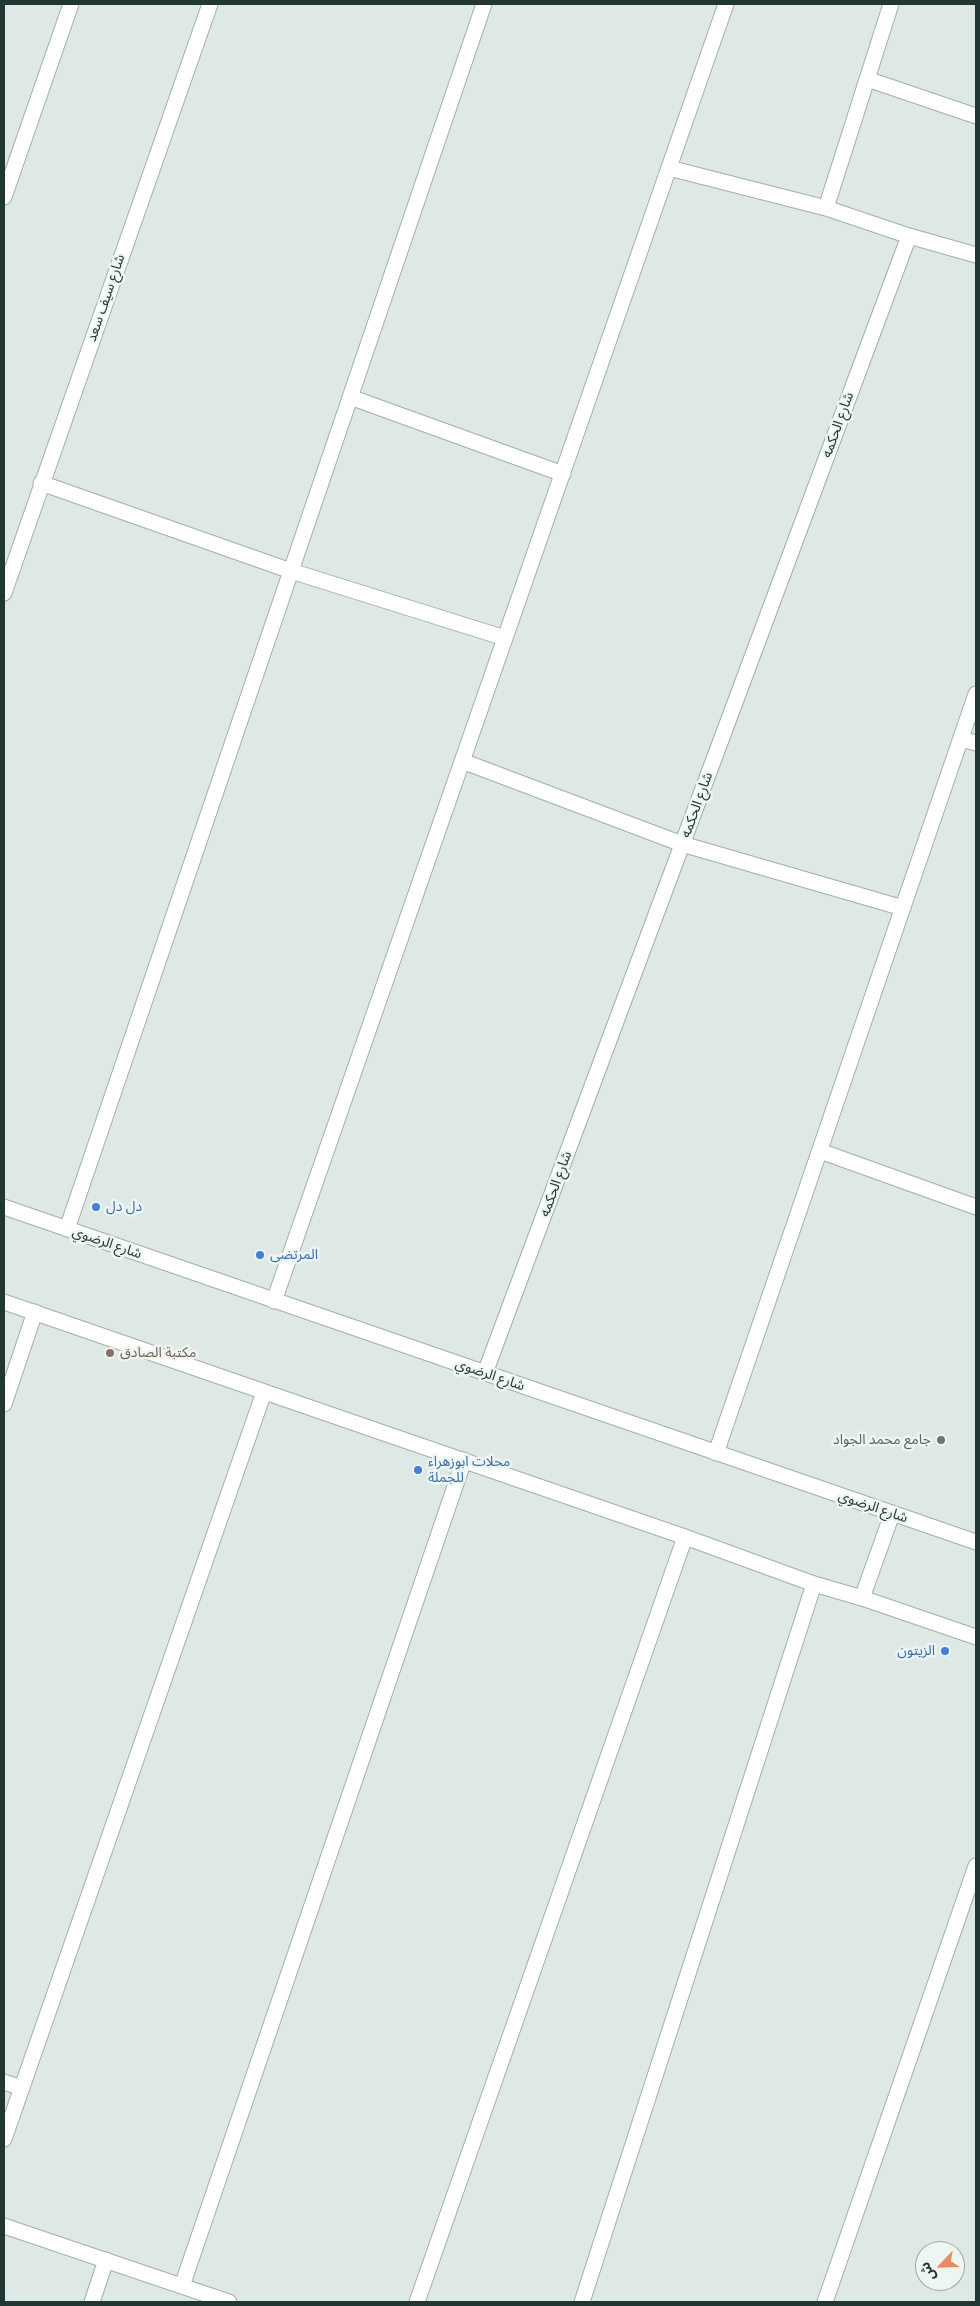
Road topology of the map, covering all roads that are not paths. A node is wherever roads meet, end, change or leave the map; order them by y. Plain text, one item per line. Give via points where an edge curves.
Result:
1 (71, 4) edge
2 (210, 4) edge
3 (484, 4) edge
4 (726, 4) edge
5 (891, 4) edge
6 (867, 79) junction
7 (976, 116) edge
8 (669, 168) junction
9 (4, 197) edge
10 (826, 208) junction
11 (909, 236) junction
12 (976, 255) edge
13 (350, 397) junction
14 (562, 474) junction
15 (41, 483) junction
16 (291, 571) junction
17 (4, 593) edge
18 (505, 638) junction
19 (976, 694) edge
20 (961, 739) junction
21 (976, 743) edge
22 (462, 761) junction
23 (682, 844) junction
24 (903, 908) junction
25 (820, 1151) junction
26 (4, 1207) edge
27 (976, 1207) edge
28 (67, 1229) junction
29 (274, 1300) junction
30 (4, 1302) edge
31 (35, 1312) junction
32 (485, 1373) junction
33 (264, 1392) junction
34 (4, 1404) edge
35 (716, 1453) junction
36 (464, 1460) junction
37 (892, 1514) junction
38 (685, 1537) junction
39 (976, 1542) edge
40 (814, 1584) junction
41 (862, 1598) junction
42 (976, 1637) edge
43 (976, 1866) edge
44 (4, 2082) edge
45 (22, 2088) junction
46 (4, 2139) edge
47 (4, 2226) edge
48 (106, 2260) junction
49 (182, 2286) junction
50 (92, 2302) edge
51 (229, 2302) edge
52 (417, 2302) edge
53 (582, 2302) edge
54 (825, 2302) edge

1 - 9 street
2 - 15 street, شارع سيف سعد
3 - 13 street
4 - 8 street
5 - 6 street
6 - 7 street
6 - 10 street
8 - 10 street
8 - 14 street
10 - 11 street
11 - 12 street
11 - 23 street, شارع الحكمه
13 - 14 street
13 - 16 street
14 - 18 street
15 - 16 street
15 - 17 street, شارع سيف سعد
16 - 18 street
16 - 28 street
18 - 22 street
19 - 20 street
20 - 21 street
20 - 24 street
22 - 23 street
22 - 29 street
23 - 24 street
23 - 32 street, شارع الحكمه
24 - 25 street
25 - 27 street
25 - 35 street
26 - 28 street, شارع الرضوي
28 - 29 street, شارع الرضوي
29 - 32 street, شارع الرضوي
30 - 31 street
31 - 33 street
31 - 34 street
32 - 35 street, شارع الرضوي
33 - 36 street
33 - 45 street
35 - 37 street, شارع الرضوي
36 - 38 street
36 - 49 street
37 - 39 street, شارع الرضوي
37 - 41 street
38 - 40 street
38 - 52 street
40 - 41 street
40 - 53 street
41 - 42 street
43 - 54 street
44 - 45 street
45 - 46 street
47 - 48 street
48 - 49 street
48 - 50 street
49 - 51 street

